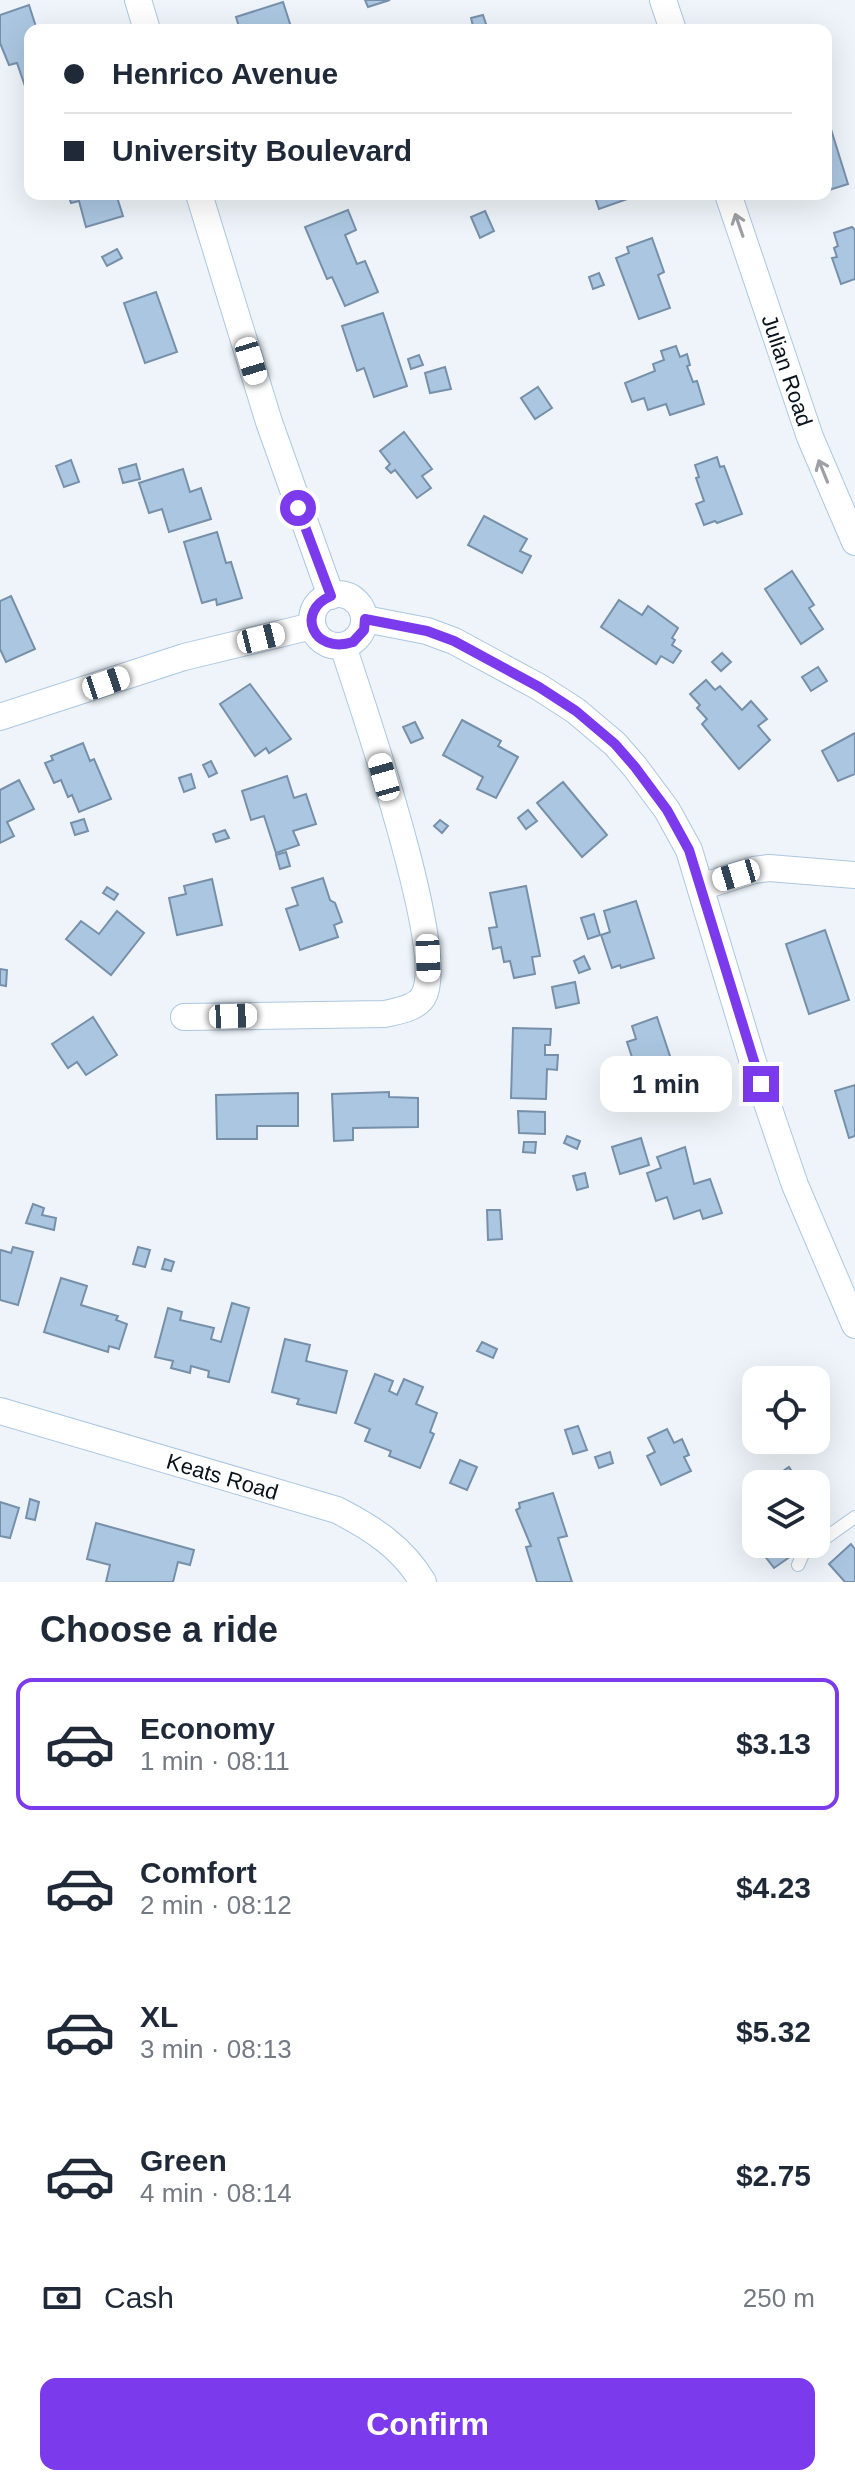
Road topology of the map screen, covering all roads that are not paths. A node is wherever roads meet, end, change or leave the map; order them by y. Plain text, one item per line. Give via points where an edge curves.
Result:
1 (138, 0) edge
2 (663, 0) edge
3 (145, 24) edge
4 (671, 24) edge
5 (201, 200) edge
6 (730, 200) edge
7 (855, 542) edge
8 (331, 596) junction
9 (365, 619) junction
10 (312, 626) junction
11 (343, 646) junction
12 (0, 717) edge
13 (855, 875) edge
14 (701, 887) junction
15 (184, 1017) dead end
16 (855, 1325) edge
17 (0, 1411) edge
18 (855, 1517) edge
19 (798, 1565) dead end
20 (423, 1582) edge

1 - 3 street
2 - 4 street
5 - 8 street via 274,436
7 -> 6 street, Julian Road via 810,437
8 - 9 street via 353,598
8 - 10 street via 315,606
9 - 11 street via 359,637
9 - 14 street via 454,641 576,711 615,744 667,810
10 - 11 street via 321,641
10 - 12 street via 184,657
11 - 15 street via 415,885 428,953 425,995 408,1009 385,1014
13 - 14 street via 769,868
14 - 16 street via 795,1185
17 - 20 street, Keats Road via 337,1510 395,1546
18 - 19 lane via 803,1554

